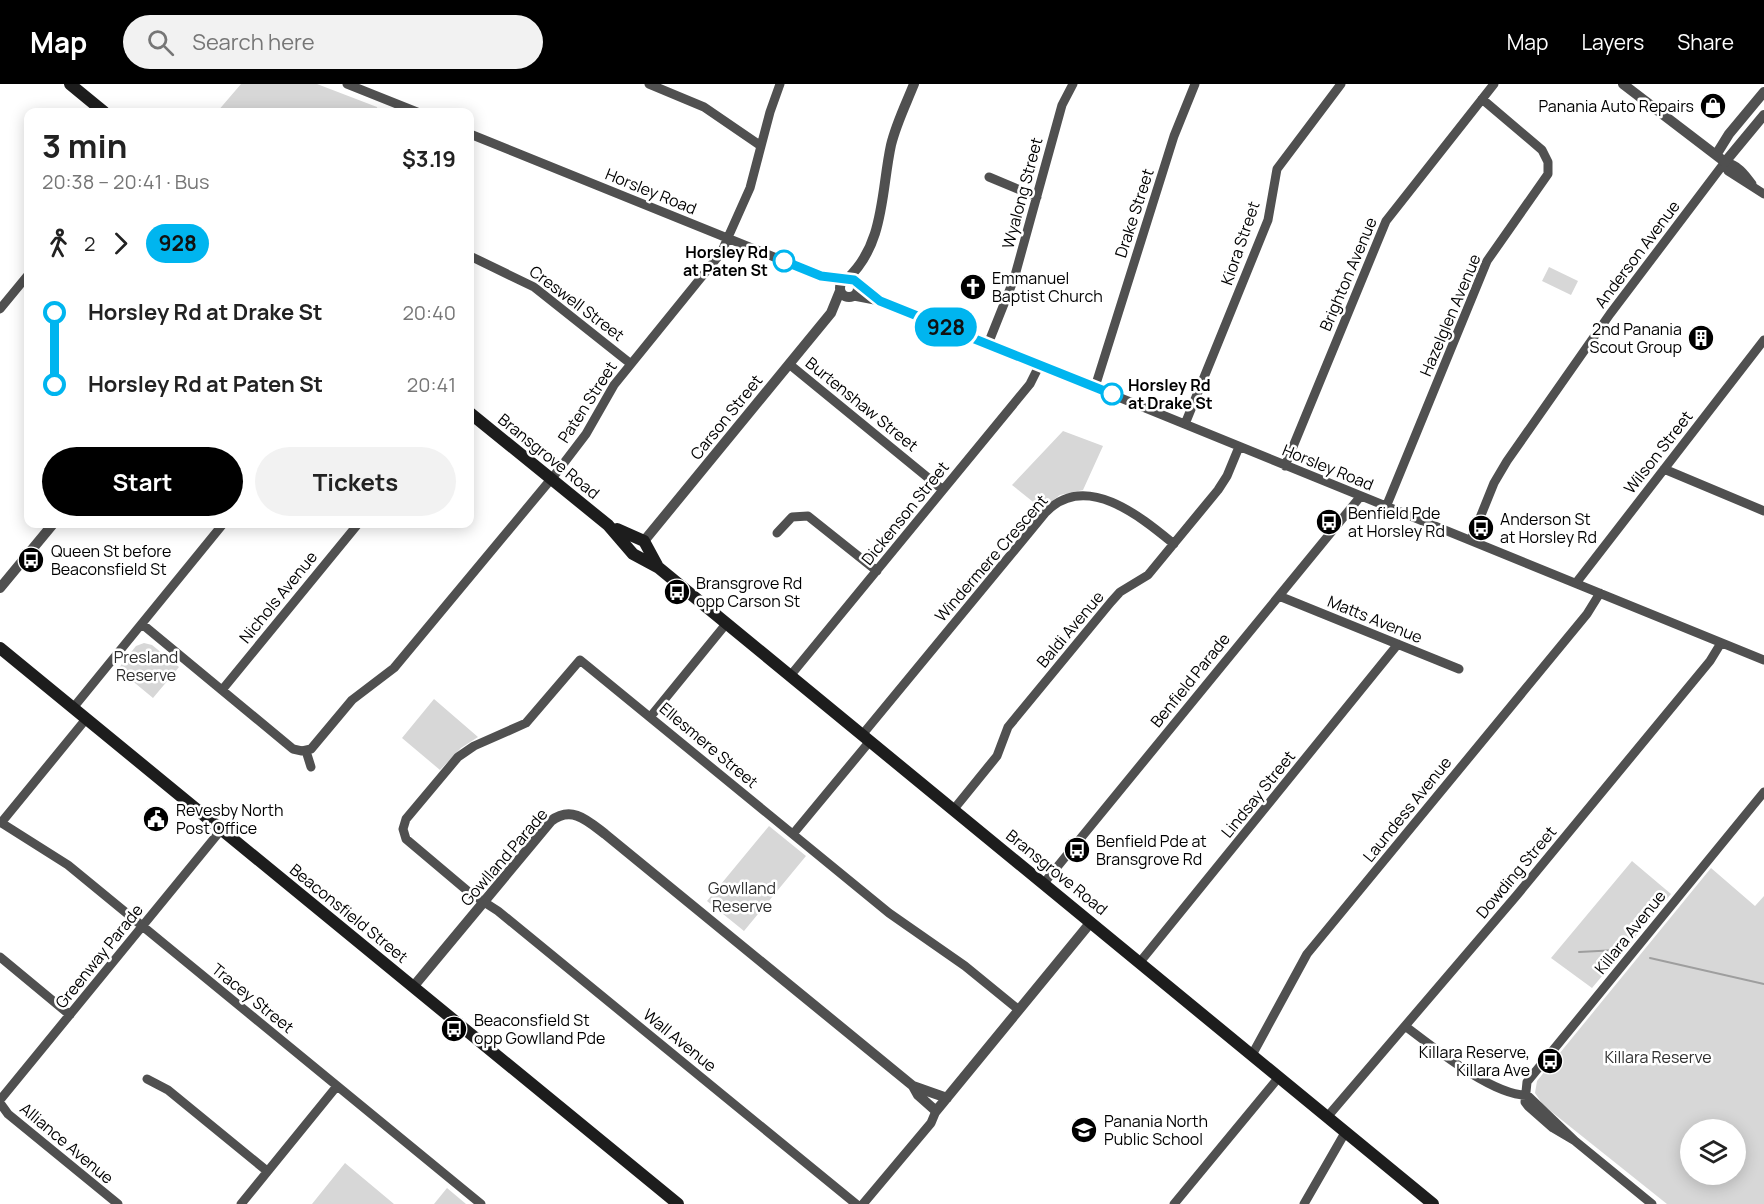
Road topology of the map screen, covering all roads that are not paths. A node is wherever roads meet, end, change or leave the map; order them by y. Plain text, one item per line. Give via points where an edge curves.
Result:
1 (70, 84) edge
2 (347, 84) edge
3 (650, 84) edge
4 (780, 84) edge
5 (914, 84) edge
6 (1072, 84) edge
7 (1195, 84) edge
8 (1341, 84) edge
9 (1494, 84) edge
10 (1623, 84) edge
11 (1764, 92) edge
12 (1482, 99) junction
13 (390, 107) edge
14 (99, 108) edge
15 (1764, 115) edge
16 (474, 136) edge
17 (1722, 145) junction
18 (761, 146) junction
19 (1733, 153) junction
20 (1720, 159) junction
21 (988, 177) dead end
22 (1764, 194) edge
23 (1037, 197) junction
24 (729, 239) junction
25 (474, 258) edge
26 (24, 280) edge
27 (849, 288) junction
28 (0, 309) edge
29 (1764, 340) edge
30 (988, 344) junction
31 (631, 363) junction
32 (789, 363) junction
33 (1039, 366) junction
34 (1095, 387) junction
35 (474, 415) edge
36 (1185, 424) junction
37 (1239, 447) junction
38 (1286, 466) junction
39 (1664, 469) junction
40 (551, 479) junction
41 (944, 490) junction
42 (1360, 496) junction
43 (1386, 507) junction
44 (1764, 511) edge
45 (608, 525) junction
46 (50, 528) edge
47 (220, 528) edge
48 (355, 528) edge
49 (777, 533) dead end
50 (1470, 540) junction
51 (644, 543) junction
52 (1174, 544) junction
53 (633, 552) junction
54 (658, 568) junction
55 (877, 571) junction
56 (1576, 583) junction
57 (0, 588) edge
58 (1600, 593) junction
59 (1279, 596) junction
60 (142, 624) junction
61 (726, 624) junction
62 (1721, 643) junction
63 (1398, 644) junction
64 (0, 648) edge
65 (1764, 660) edge
66 (1459, 669) dead end
67 (790, 676) junction
68 (222, 690) junction
69 (73, 708) junction
70 (651, 716) junction
71 (86, 719) junction
72 (866, 738) junction
73 (306, 751) junction
74 (311, 766) dead end
75 (1764, 792) edge
76 (954, 809) junction
77 (1, 823) edge
78 (221, 830) junction
79 (392, 832) dead end
80 (403, 832) junction
81 (793, 834) junction
82 (1044, 883) junction
83 (484, 902) junction
84 (1091, 922) junction
85 (143, 927) junction
86 (0, 957) edge
87 (1140, 962) junction
88 (413, 987) junction
89 (1019, 1010) junction
90 (70, 1015) junction
91 (1405, 1026) junction
92 (1252, 1055) junction
93 (1279, 1077) junction
94 (147, 1079) dead end
95 (337, 1086) junction
96 (913, 1086) junction
97 (1527, 1095) junction
98 (947, 1098) junction
99 (0, 1102) edge
100 (936, 1111) junction
101 (1328, 1116) junction
102 (1346, 1131) junction
103 (267, 1171) junction
104 (117, 1204) edge
105 (241, 1204) edge
106 (481, 1204) edge
107 (678, 1204) edge
108 (856, 1204) edge
109 (863, 1204) edge
110 (1174, 1204) edge
111 (1304, 1204) edge
112 (1434, 1204) edge
113 (1653, 1204) edge

1 - 14 main road
2 - 13 street
3 - 18 street via 704,107
4 - 18 street, Paten Street
5 - 27 street, Carson Street via 892,142 880,217
6 - 23 street, Wyalong Street
7 - 34 street, Drake Street via 1174,135
8 - 36 street, Kiora Street via 1277,169 1268,220
9 - 12 street, Brighton Avenue
10 - 20 street
11 - 17 street, Anderson Avenue
12 - 38 street, Brighton Avenue via 1386,221
12 - 43 street, Hazelglen Avenue via 1542,150 1548,174 1487,261
15 - 19 street, Anderson Avenue
16 - 24 street, Horsley Road
17 - 19 street
17 - 20 street, Anderson Avenue
18 - 24 street, Paten Street via 750,188
19 - 20 street, Anderson Avenue
20 - 22 street via 1728,171
20 - 50 street, Anderson Avenue via 1507,461
21 - 23 street
23 - 30 street, Wyalong Street via 1014,279
24 - 27 street, Horsley Road
24 - 31 street, Paten Street via 711,267
25 - 31 street, Creswell Street via 545,295
26 - 28 street
27 - 30 street, Horsley Road
27 - 32 street, Carson Street
29 - 39 street, Wilson Street
30 - 33 street, Horsley Road
31 - 40 street, Paten Street via 581,441
32 - 41 street, Burtenshaw Street
32 - 51 street, Carson Street
33 - 34 street, Horsley Road
33 - 41 street, Dickenson Street via 1030,384
34 - 36 street, Horsley Road
35 - 40 main road, Bransgrove Road
36 - 37 street, Horsley Road
37 - 38 street, Horsley Road
37 - 52 street, Baldi Avenue via 1223,483
38 - 42 street, Horsley Road
39 - 44 street
39 - 56 street, Wilson Street
40 - 45 main road, Bransgrove Road
40 - 73 street, Paten Street via 394,668 352,700
41 - 55 street, Dickenson Street
42 - 43 street, Horsley Road
42 - 59 street, Benfield Parade
43 - 50 street, Horsley Road
45 - 51 main road, Bransgrove Road
45 - 53 main road, Bransgrove Road
46 - 57 street
47 - 60 street
48 - 68 street, Nichols Avenue
49 - 55 street via 792,517 808,516
50 - 56 street, Horsley Road
51 - 53 main road via 633,541
51 - 54 main road, Bransgrove Road
52 - 72 street, Windermere Crescent via 1135,513 1098,498 1081,495 1058,502
52 - 76 street, Baldi Avenue via 1148,575 1111,602 1008,727 997,756
53 - 54 main road, Bransgrove Road
54 - 61 main road, Bransgrove Road
55 - 67 street, Dickenson Street
56 - 58 street, Horsley Road
58 - 62 street, Horsley Road
58 - 92 street, Laundess Avenue via 1587,614 1311,950
59 - 63 street, Matts Avenue
59 - 82 street, Benfield Parade
60 - 68 street
60 - 69 street
61 - 67 main road, Bransgrove Road
61 - 70 street
62 - 65 street, Horsley Road
62 - 91 street, Dowding Street via 1517,895
63 - 66 street, Matts Avenue
63 - 87 street, Lindsay Street
64 - 69 main road, Beaconsfield Street
67 - 72 main road, Bransgrove Road
68 - 73 street via 293,749
69 - 71 main road, Beaconsfield Street
70 - 80 street, Ellesmere Street via 580,660 526,723 458,757 408,816
70 - 81 street, Ellesmere Street
71 - 77 street, Tracey Street
71 - 78 main road, Beaconsfield Street
72 - 76 main road, Bransgrove Road
72 - 81 street, Windermere Crescent
73 - 74 street
75 - 97 street, Killara Avenue via 1531,1076
76 - 82 main road, Bransgrove Road
77 - 85 street, Tracey Street via 68,865
78 - 85 street, Greenway Parade
78 - 88 main road, Beaconsfield Street
79 - 80 street
80 - 83 street via 410,843
81 - 89 street, Ellesmere Street via 897,920 965,966
82 - 84 main road, Bransgrove Road
83 - 88 street, Gowlland Parade
83 - 96 street, Gowlland Parade via 551,821 567,813 580,816
83 - 108 street, Wall Avenue
84 - 87 main road, Bransgrove Road
84 - 89 street
85 - 90 street, Greenway Parade
85 - 95 street, Tracey Street
86 - 90 street
87 - 92 main road, Bransgrove Road
88 - 107 main road, Beaconsfield Street
89 - 98 street
90 - 99 street, Greenway Parade
91 - 97 street via 1500,1089 1513,1095
91 - 101 street, Dowding Street
92 - 93 main road, Bransgrove Road
93 - 101 main road, Bransgrove Road
93 - 110 street
94 - 103 street via 168,1090
95 - 103 street
95 - 106 street, Tracey Street
96 - 98 street, Gowlland Parade
96 - 100 street, Gowlland Parade
97 - 113 street via 1575,1141
98 - 100 street
99 - 104 street, Alliance Avenue via 8,1114
100 - 109 street via 931,1123
101 - 102 main road, Bransgrove Road
102 - 111 street
102 - 112 main road, Bransgrove Road
103 - 105 street

